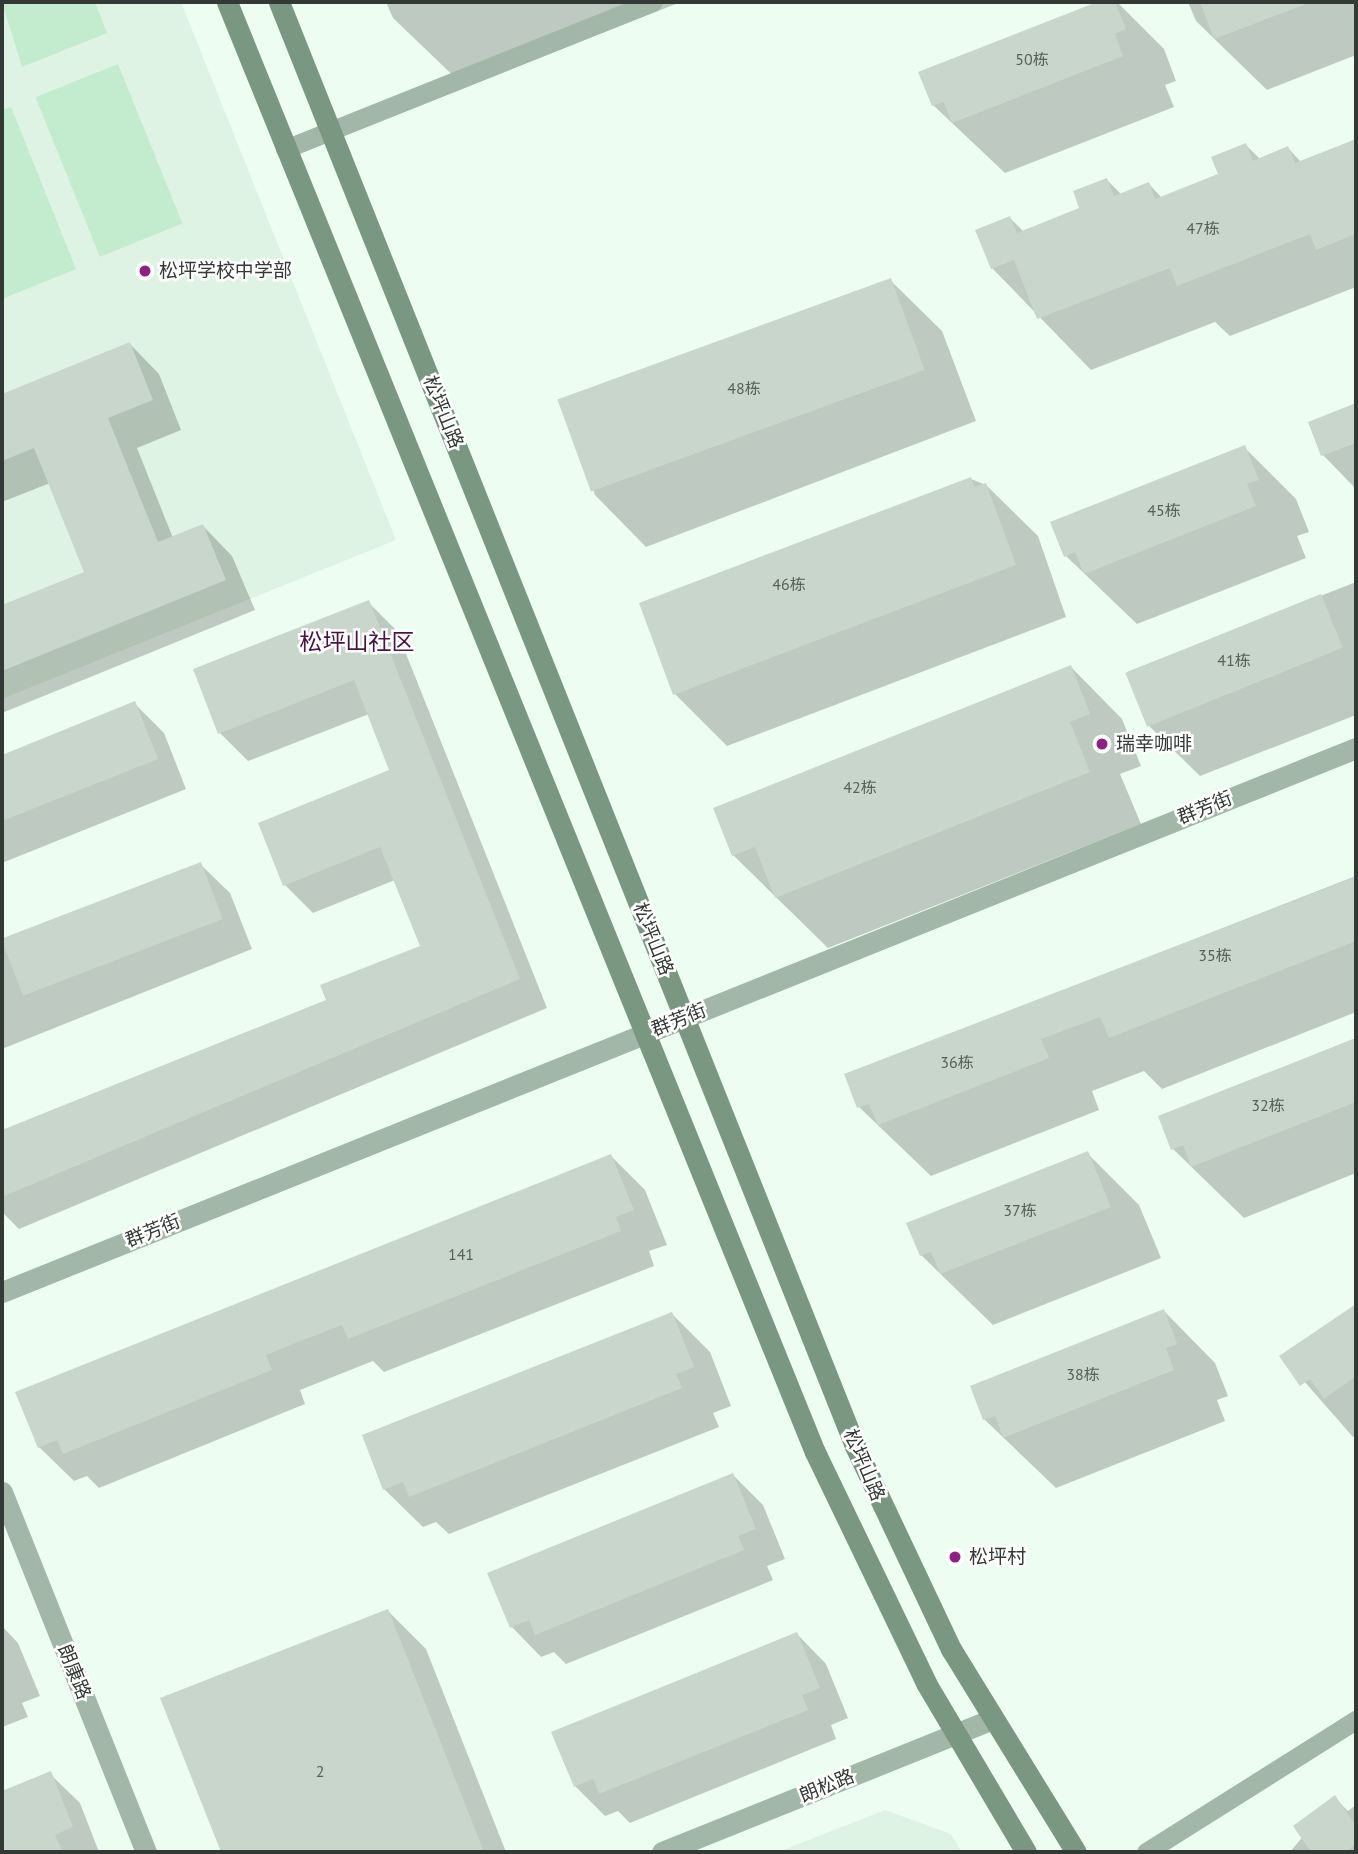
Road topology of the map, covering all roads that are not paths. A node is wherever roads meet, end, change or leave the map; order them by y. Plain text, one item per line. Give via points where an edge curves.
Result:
1 (227, 2) edge
2 (279, 2) edge
3 (653, 2) edge
4 (330, 131) junction
5 (285, 149) junction
6 (1356, 748) edge
7 (684, 1018) junction
8 (645, 1034) junction
9 (2, 1292) edge
10 (2, 1492) edge
11 (993, 1719) junction
12 (1356, 1720) edge
13 (955, 1734) junction
14 (146, 1852) edge
15 (662, 1852) edge
16 (1026, 1852) edge
17 (1076, 1852) edge
18 (1146, 1852) edge

1 - 5 street, 松坪山路
2 - 4 street, 松坪山路
3 - 4 lane
4 - 5 lane
4 - 7 street, 松坪山路
5 - 8 street, 松坪山路
6 - 7 street, 群芳街
7 - 8 street, 群芳街
7 - 11 street, 松坪山路 via 898,1543
8 - 9 street, 群芳街
8 - 13 street, 松坪山路 via 865,1567
10 - 14 street, 朗康路
11 - 13 street, 朗松路
11 - 17 street, 松坪山路
12 - 18 lane
13 - 15 street, 朗松路
13 - 16 street, 松坪山路

